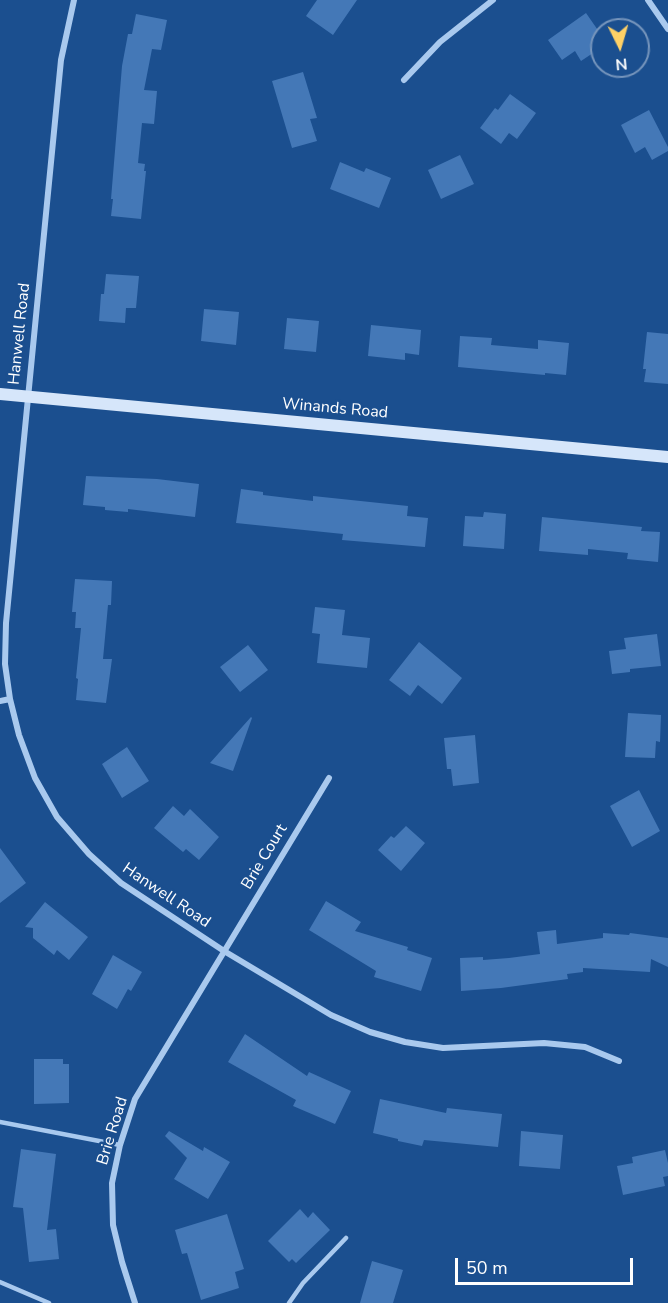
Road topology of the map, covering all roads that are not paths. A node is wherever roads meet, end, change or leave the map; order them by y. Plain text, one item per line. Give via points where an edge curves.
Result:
1 (74, 0) edge
2 (493, 0) edge
3 (648, 0) edge
4 (668, 29) edge
5 (404, 80) dead end
6 (0, 393) edge
7 (28, 397) junction
8 (668, 457) edge
9 (10, 699) junction
10 (0, 701) edge
11 (329, 778) dead end
12 (224, 951) junction
13 (619, 1061) dead end
14 (0, 1122) edge
15 (120, 1145) junction
16 (346, 1238) dead end
17 (0, 1282) edge
18 (49, 1303) edge
19 (133, 1303) edge
20 (289, 1303) edge

1 - 7 street, Hanwell Road via 61,60
2 - 5 street via 440,42
3 - 4 street
6 - 7 street, Winands Road
7 - 8 street, Winands Road
7 - 9 street, Hanwell Road via 6,623 5,664
9 - 10 street
9 - 12 street, Hanwell Road via 35,778 57,817 121,883
11 - 12 street, Brie Court
12 - 13 street, Hanwell Road via 331,1015 405,1042 443,1048 544,1043 585,1047
12 - 15 street, Brie Road via 135,1099
14 - 15 lane
15 - 19 street, Brie Road via 112,1183 113,1225
16 - 20 lane
17 - 18 lane

